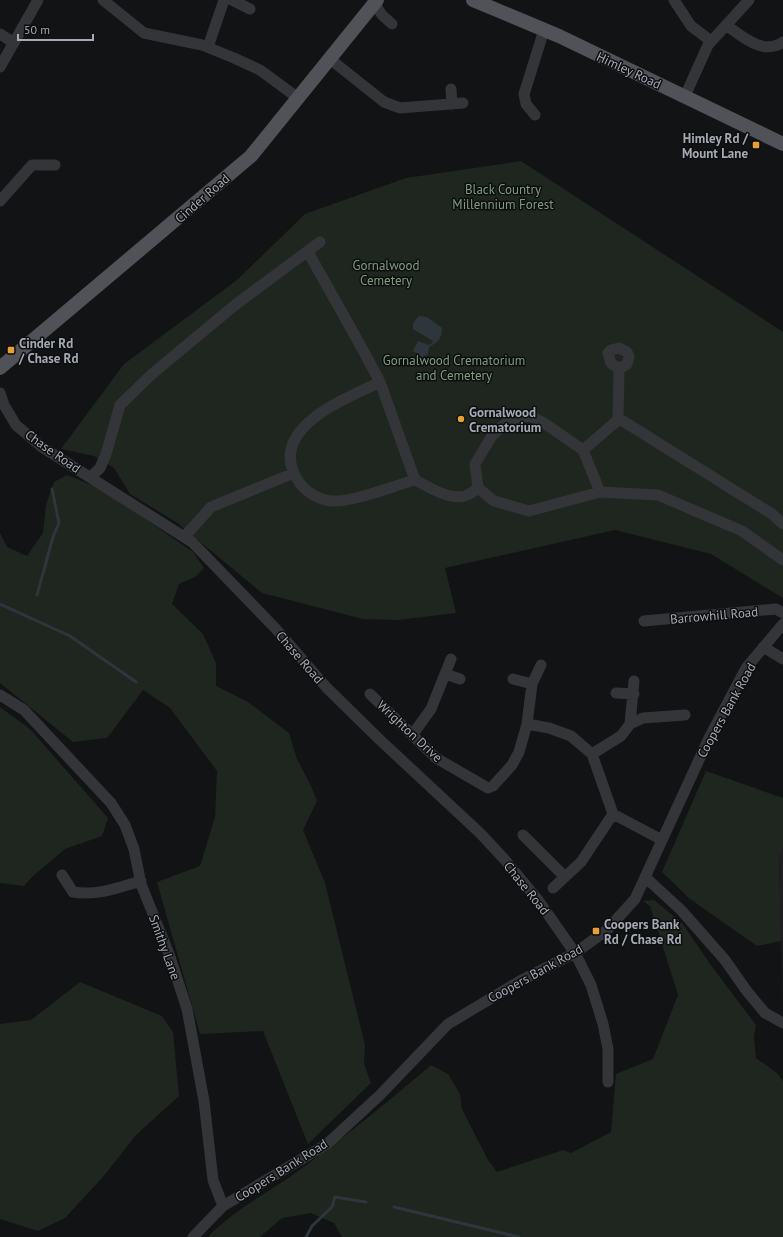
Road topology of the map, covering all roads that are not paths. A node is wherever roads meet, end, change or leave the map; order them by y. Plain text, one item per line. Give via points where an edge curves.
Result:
1 (38, 0) edge
2 (103, 0) edge
3 (224, 0) edge
4 (232, 0) edge
5 (473, 0) edge
6 (674, 0) edge
7 (748, 0) edge
8 (376, 1) edge
9 (250, 9) dead end
10 (392, 24) dead end
11 (726, 24) junction
12 (544, 30) junction
13 (0, 34) edge
14 (711, 41) junction
15 (783, 42) edge
16 (14, 43) junction
17 (208, 48) junction
18 (330, 59) junction
19 (0, 67) edge
20 (451, 89) dead end
21 (684, 96) junction
22 (298, 98) junction
23 (535, 115) dead end
24 (783, 144) edge
25 (55, 165) dead end
26 (0, 201) edge
27 (320, 242) dead end
28 (308, 252) junction
29 (0, 368) edge
30 (619, 369) dead end
31 (380, 382) junction
32 (0, 393) edge
33 (618, 420) junction
34 (583, 450) junction
35 (294, 473) junction
36 (91, 477) junction
37 (415, 480) junction
38 (478, 488) junction
39 (600, 492) junction
40 (783, 524) edge
41 (184, 537) junction
42 (783, 560) edge
43 (783, 612) edge
44 (644, 621) dead end
45 (783, 624) edge
46 (764, 647) junction
47 (451, 659) dead end
48 (783, 659) edge
49 (541, 665) dead end
50 (445, 674) junction
51 (460, 679) dead end
52 (513, 679) dead end
53 (634, 681) dead end
54 (532, 684) junction
55 (616, 693) dead end
56 (370, 694) dead end
57 (634, 694) junction
58 (0, 695) edge
59 (684, 715) dead end
60 (527, 724) junction
61 (630, 724) junction
62 (413, 734) junction
63 (592, 754) junction
64 (613, 814) junction
65 (523, 835) dead end
66 (662, 840) junction
67 (62, 875) dead end
68 (565, 877) junction
69 (645, 877) junction
70 (140, 881) junction
71 (553, 888) dead end
72 (575, 953) junction
73 (783, 1023) edge
74 (608, 1082) dead end
75 (224, 1206) junction
76 (193, 1237) edge

1 - 16 street
2 - 17 street via 144,32
3 - 17 street
4 - 9 street
5 - 12 main road, Himley Road
6 - 14 street via 691,26
7 - 11 street
8 - 10 street via 382,14
8 - 18 main road, Cinder Road
11 - 14 street
11 - 15 street via 755,45 767,47
12 - 21 main road, Himley Road
12 - 23 street via 524,94 526,104
13 - 16 street
14 - 21 street
16 - 19 street
17 - 22 street via 260,70
18 - 20 street via 384,102 400,108 458,104
18 - 22 main road, Cinder Road
21 - 24 main road, Himley Road
22 - 29 main road, Cinder Road via 251,156
25 - 26 street via 32,165
27 - 28 street
28 - 31 street
28 - 36 street via 236,305 152,374 120,405 106,454 100,468
30 - 33 street
31 - 35 street via 336,404 304,425 293,441 291,459
31 - 37 street
32 - 36 street, Chase Road via 16,425 42,446
33 - 34 street
33 - 40 street via 772,514
34 - 38 street via 544,423 529,416 507,422 492,436 476,464
34 - 39 street
35 - 37 street via 300,483 314,496 332,501 354,498
35 - 41 street via 211,507
36 - 41 street, Chase Road
37 - 38 street via 456,497 466,496
38 - 39 street via 494,501 529,511
39 - 42 street via 658,495 742,531
41 - 72 street, Chase Road via 192,542 271,623 326,686 379,739 481,834 538,900
43 - 44 street, Barrowhill Road via 776,609
45 - 46 street, Coopers Bank Road
46 - 48 street
46 - 66 street, Coopers Bank Road via 746,668 716,724
47 - 50 street
49 - 54 street
50 - 51 street
50 - 62 street via 431,709
52 - 54 street
53 - 57 street
54 - 60 street
55 - 57 street
56 - 62 street, Wrighton Drive
57 - 61 street
58 - 70 street, Smithy Lane via 24,710 111,803 125,825 134,849
59 - 61 street via 643,718
60 - 62 street, Wrighton Drive via 519,752 512,765 493,786 488,788 436,758
60 - 63 street via 571,736
61 - 63 street via 621,736
63 - 64 street
64 - 66 street
64 - 68 street via 582,862
65 - 68 street
66 - 69 street, Coopers Bank Road
67 - 70 street via 73,892 82,894 110,891
68 - 71 street
69 - 72 street, Coopers Bank Road via 635,899 607,930
69 - 73 street via 681,910 725,960 765,1014
70 - 75 street, Smithy Lane via 169,954 187,1009 204,1101 213,1180
72 - 74 street, Chase Road via 591,985 603,1024 608,1049
72 - 75 street, Coopers Bank Road via 520,981 448,1024 380,1095 327,1144
75 - 76 street

